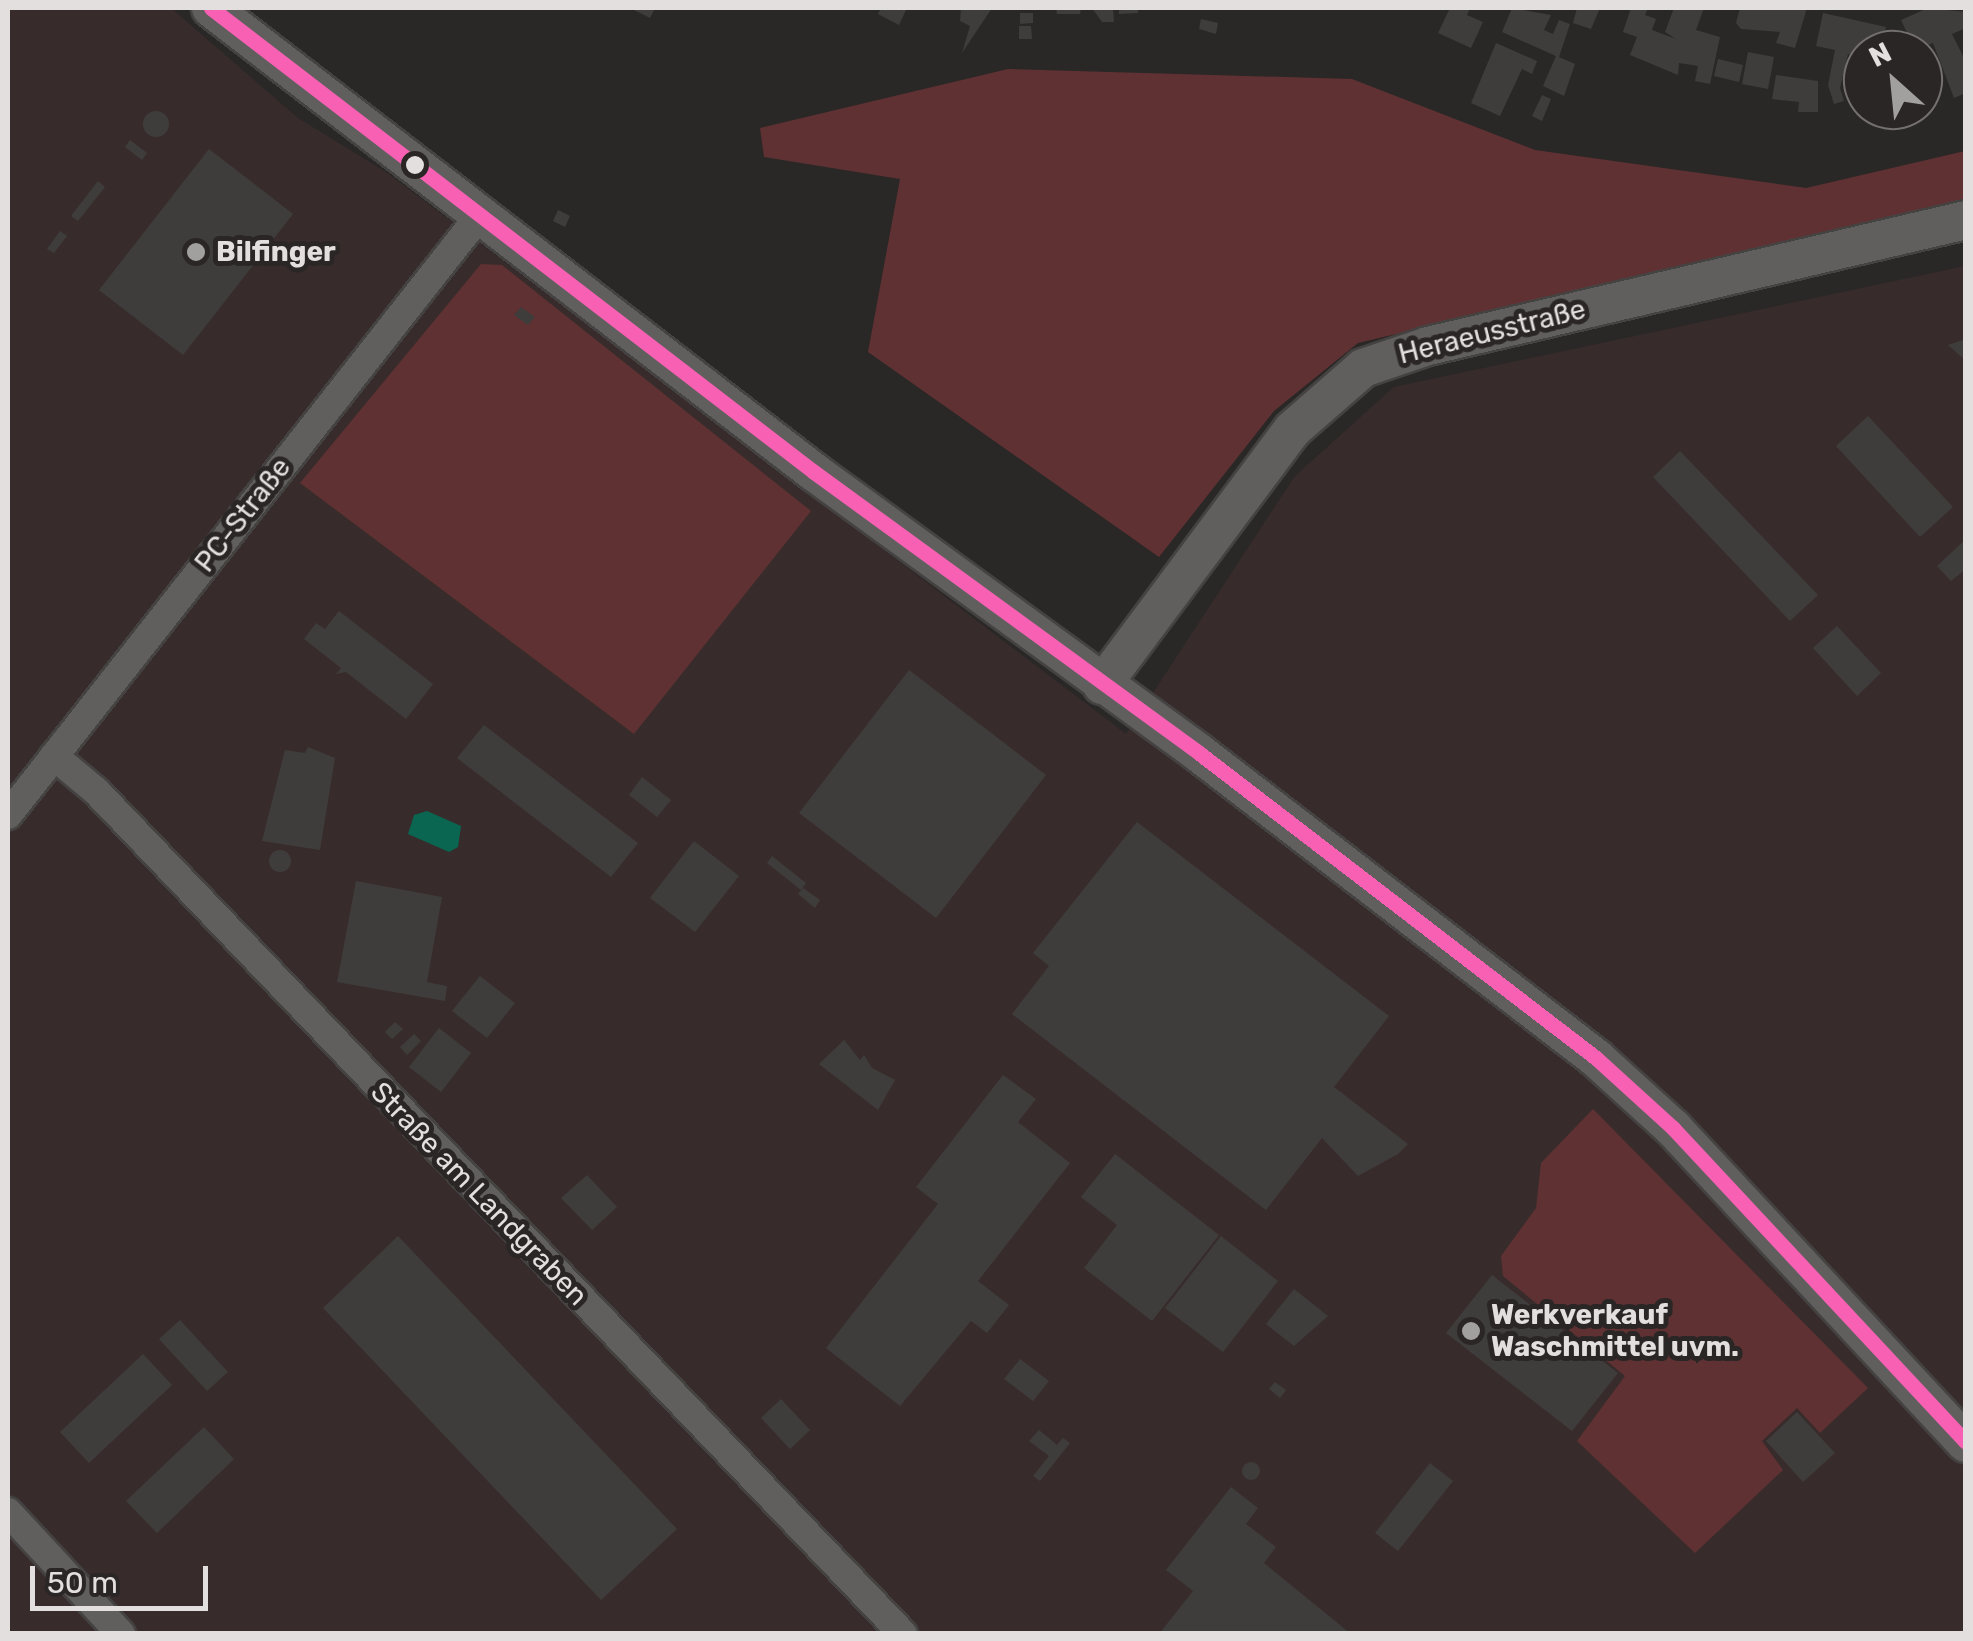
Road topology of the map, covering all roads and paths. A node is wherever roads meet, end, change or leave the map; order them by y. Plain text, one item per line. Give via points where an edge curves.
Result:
1 (211, 8) edge
2 (480, 215) junction
3 (1966, 220) edge
4 (1102, 684) junction
5 (54, 756) junction
6 (8, 815) edge
7 (1966, 1443) edge
8 (8, 1512) edge
9 (121, 1634) edge
10 (903, 1634) edge

1 - 2 street
2 - 4 street
2 - 5 street, PC-Straße
3 - 4 street, Heraeusstraße via 1414,349 1363,368 1292,430
4 - 7 street via 1621,1079
5 - 6 street, PC-Straße
5 - 10 street, Straße am Landgraben via 96,791
8 - 9 street

